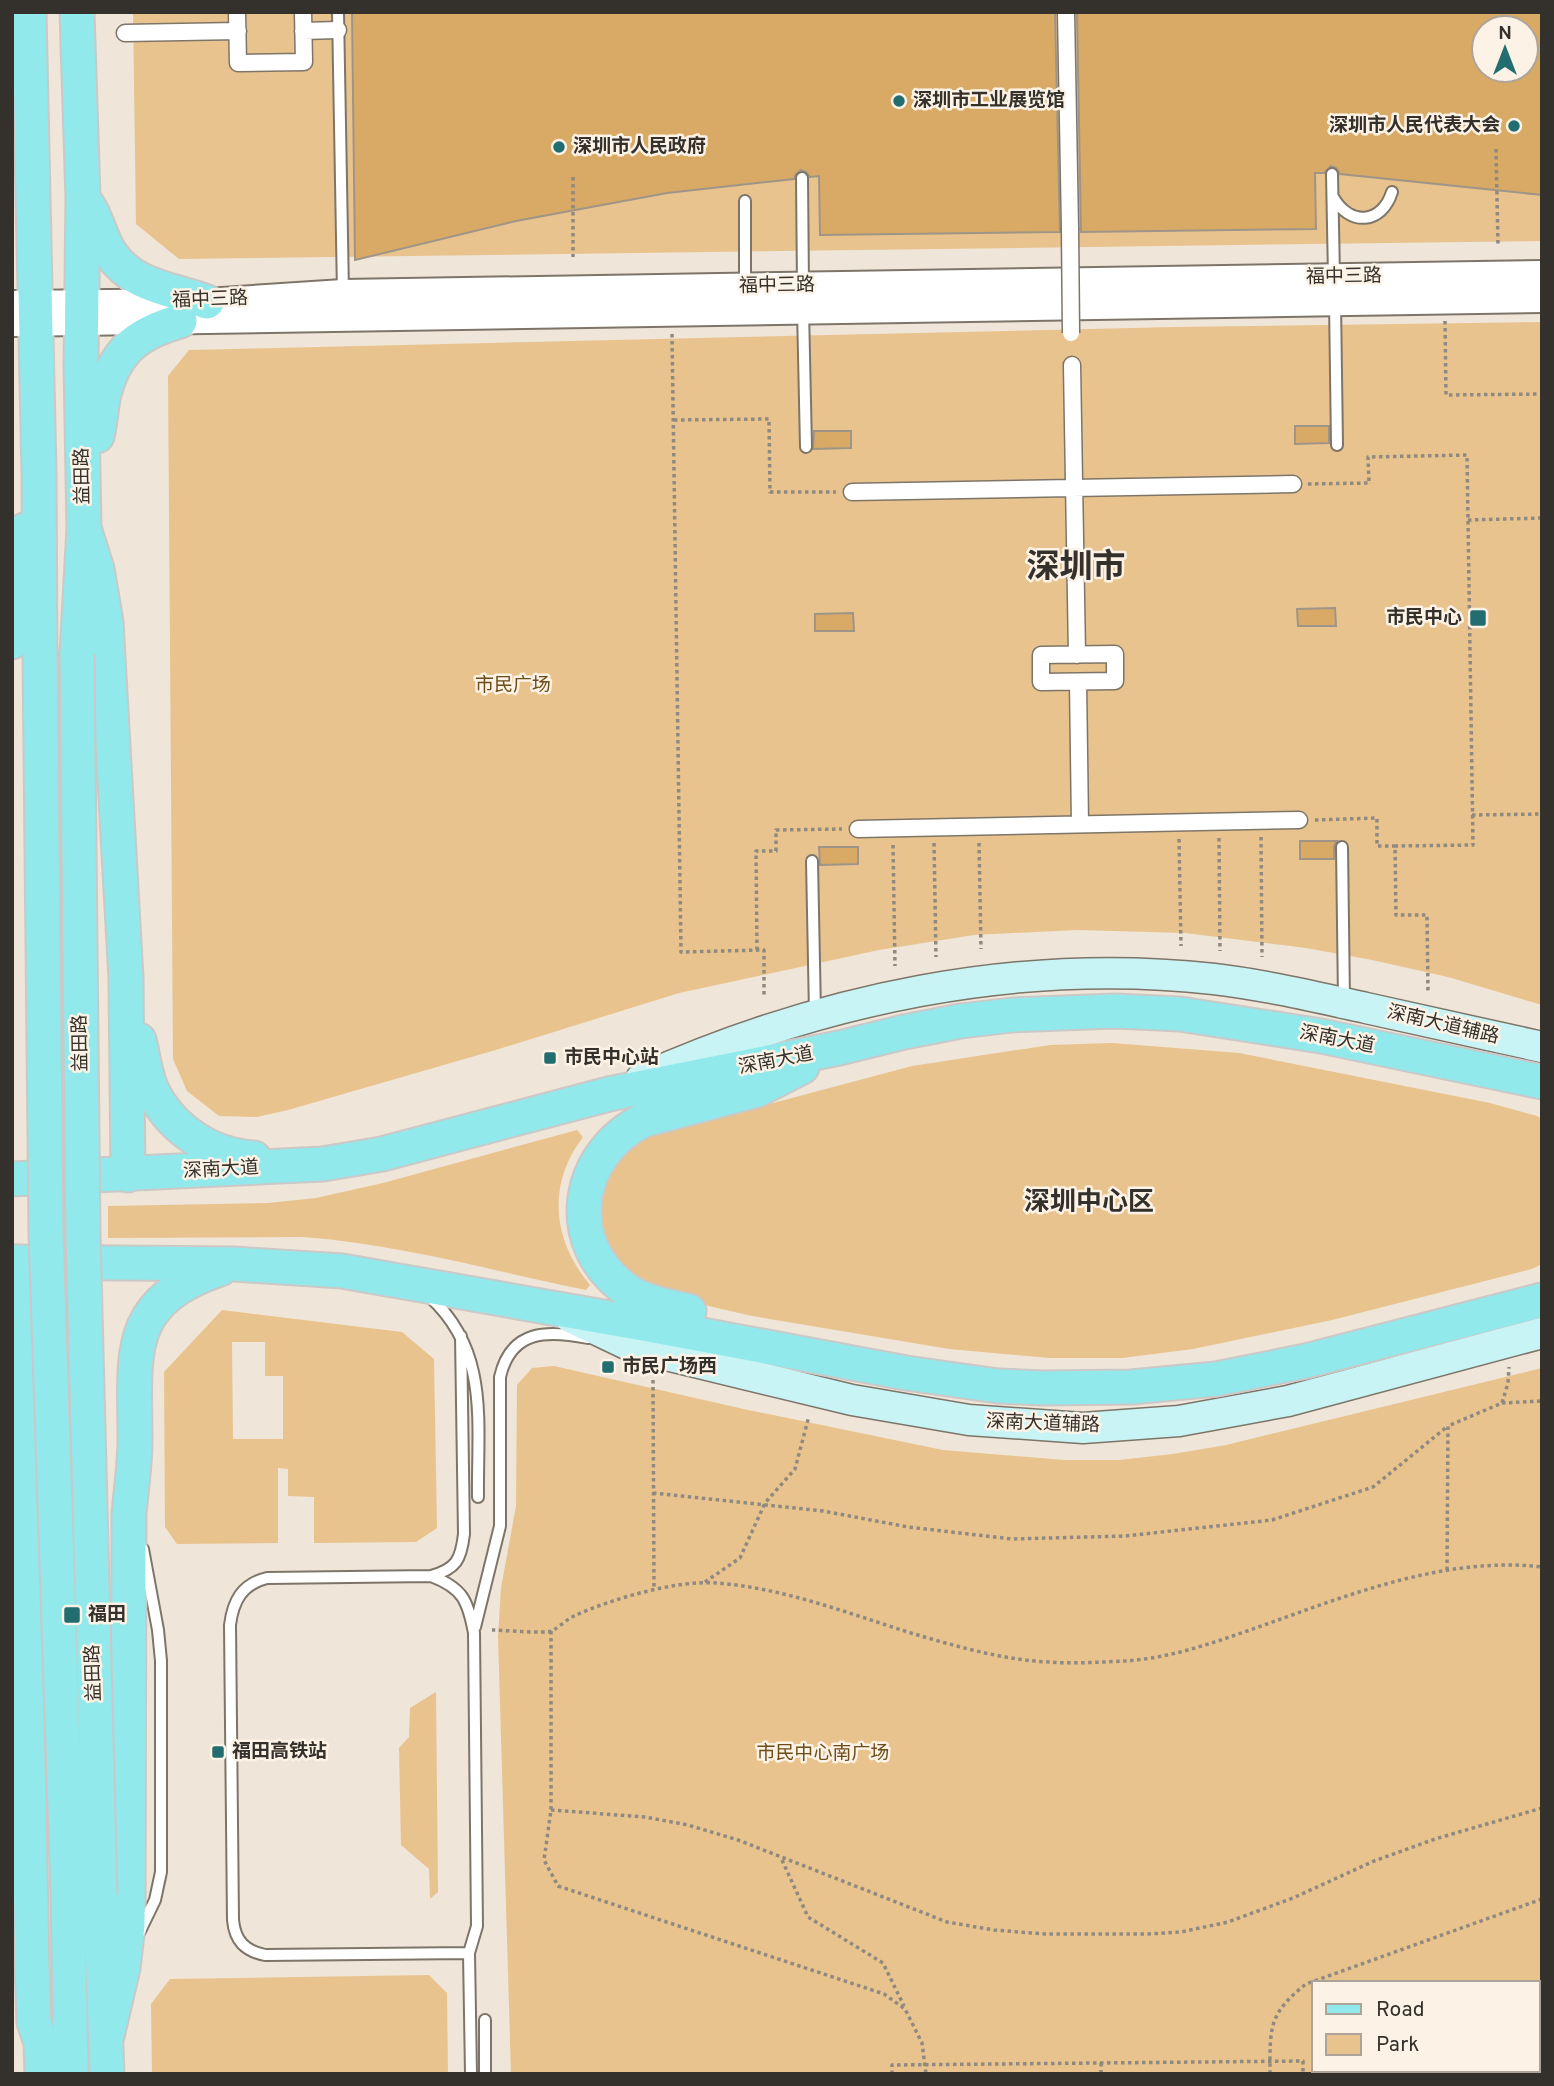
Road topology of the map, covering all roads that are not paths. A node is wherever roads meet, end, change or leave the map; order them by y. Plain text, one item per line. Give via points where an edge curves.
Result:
1 (29, 12) edge
2 (77, 12) edge
3 (237, 12) edge
4 (303, 12) edge
5 (338, 12) edge
6 (1066, 12) edge
7 (338, 30) junction
8 (237, 31) junction
9 (303, 31) junction
10 (125, 33) dead end
11 (1332, 174) dead end
12 (802, 178) dead end
13 (1392, 192) dead end
14 (33, 197) junction
15 (83, 198) junction
16 (1333, 198) junction
17 (745, 201) dead end
18 (12, 248) edge
19 (1542, 274) edge
20 (745, 286) junction
21 (1334, 290) junction
22 (343, 293) junction
23 (803, 298) junction
24 (1542, 299) edge
25 (207, 302) junction
26 (82, 312) junction
27 (24, 313) edge
28 (180, 321) junction
29 (1071, 333) dead end
30 (1072, 365) dead end
31 (12, 380) edge
32 (36, 430) junction
33 (1337, 445) dead end
34 (806, 447) dead end
35 (83, 482) junction
36 (1293, 484) road end
37 (1074, 488) junction
38 (852, 492) road end
39 (84, 528) junction
40 (26, 648) edge
41 (1077, 655) junction
42 (1077, 682) junction
43 (1299, 820) road end
44 (1080, 824) junction
45 (858, 829) road end
46 (1342, 847) dead end
47 (812, 861) dead end
48 (126, 978) junction
49 (1344, 1003) junction
50 (815, 1015) junction
51 (1321, 1036) junction
52 (1542, 1047) edge
53 (839, 1048) junction
54 (1542, 1082) edge
55 (608, 1094) junction
56 (1542, 1106) edge
57 (323, 1164) junction
58 (128, 1175) junction
59 (12, 1179) edge
60 (15, 1262) edge
61 (234, 1264) junction
62 (1542, 1276) edge
63 (411, 1283) junction
64 (1542, 1300) edge
65 (550, 1307) junction
66 (1542, 1333) edge
67 (461, 1336) junction
68 (633, 1347) junction
69 (1352, 1350) junction
70 (799, 1352) junction
71 (16, 1363) edge
72 (135, 1451) junction
73 (18, 1492) edge
74 (478, 1497) dead end
75 (431, 1576) junction
76 (474, 1633) junction
77 (84, 1896) junction
78 (69, 1950) junction
79 (469, 1953) junction
80 (123, 1968) junction
81 (485, 2020) dead end
82 (107, 2036) junction
83 (42, 2059) edge
84 (28, 2074) edge
85 (71, 2074) edge
86 (107, 2074) edge
87 (471, 2074) edge
88 (485, 2074) edge

1 - 14 main road, 益田路
2 - 15 main road, 益田路
3 - 8 street
4 - 9 street
5 - 7 lane
6 - 29 street, bridge
7 - 9 street
7 - 22 lane
8 - 9 street via 238,63 304,62
8 - 10 street
11 - 16 lane
12 - 23 lane
13 - 16 lane via 1380,212 1362,218 1344,213
14 - 18 main road
14 - 27 main road, 益田路
15 - 25 main road via 110,253 133,276
15 - 26 main road, 益田路
16 - 21 lane
17 - 20 lane
19 - 21 street, 福中三路
20 - 22 street, 福中三路
20 - 23 street, 福中三路
21 - 23 street, 福中三路
21 - 24 street, 福中三路
21 - 33 lane
22 - 25 street, 福中三路
23 - 28 street, 福中三路
23 - 34 lane
25 - 26 street, 福中三路
26 - 27 street, 福中三路
26 - 28 street, 福中三路
26 - 35 main road, 益田路
27 - 32 main road, 益田路
28 - 35 main road via 140,337 111,371
30 - 37 street
31 - 32 main road
32 - 40 main road, 益田路 via 39,474
35 - 39 main road, 益田路
36 - 37 street
37 - 38 street
37 - 41 street
39 - 48 main road via 106,622
39 - 77 main road, 益田路, bridge via 77,654
40 - 77 main road, 益田路, bridge via 46,1233
41 - 42 street via 1041,655 1041,682
41 - 42 street via 1115,654 1115,681
42 - 44 street
43 - 44 street
44 - 45 street
46 - 49 lane
47 - 50 lane
48 - 57 main road via 151,1086 181,1129 198,1141 246,1158
48 - 58 main road
49 - 50 main road, 深南大道辅路 via 1217,979 1047,974 967,983
49 - 52 main road, 深南大道辅路
50 - 55 main road, 深南大道辅路 via 686,1059
51 - 53 main road, 深南大道 via 1180,1014 1063,1012 961,1021
51 - 54 main road, 深南大道
51 - 56 main road via 1423,1075
53 - 55 main road, 深南大道
53 - 70 main road via 757,1090 627,1128 597,1161 586,1196 585,1224 591,1245 610,1275 631,1293 749,1325
55 - 57 main road, 深南大道 via 382,1154
57 - 58 main road, 深南大道
58 - 59 main road, 深南大道
60 - 61 main road
60 - 71 main road
61 - 63 main road via 342,1271
61 - 72 main road via 180,1286 147,1318 135,1356
62 - 69 main road via 1437,1307
63 - 65 main road
63 - 67 lane via 447,1314
64 - 69 main road
65 - 68 main road, 深南大道辅路
65 - 70 main road
66 - 68 main road, 深南大道辅路 via 1288,1401 1179,1421 1083,1428 914,1412
67 - 74 lane via 476,1383
67 - 75 lane via 462,1551 455,1565
68 - 76 lane via 545,1334 512,1348 504,1360 500,1377 500,1526
69 - 70 main road via 1216,1380 1087,1389 953,1380
71 - 73 main road
72 - 80 main road via 129,1514 128,1925
72 - 80 lane via 161,1661 161,1872 155,1900
73 - 83 main road via 32,1976 34,2022
75 - 76 lane via 462,1594
75 - 79 lane via 267,1578 254,1581 236,1600 230,1625 234,1928 246,1949 265,1955
76 - 79 lane via 477,1926
77 - 78 main road, 益田路
77 - 82 main road, 益田路
78 - 83 main road via 58,1978
78 - 85 main road, 益田路
79 - 87 lane
80 - 82 main road
81 - 88 lane
82 - 86 main road, 益田路
83 - 84 main road via 28,2067

